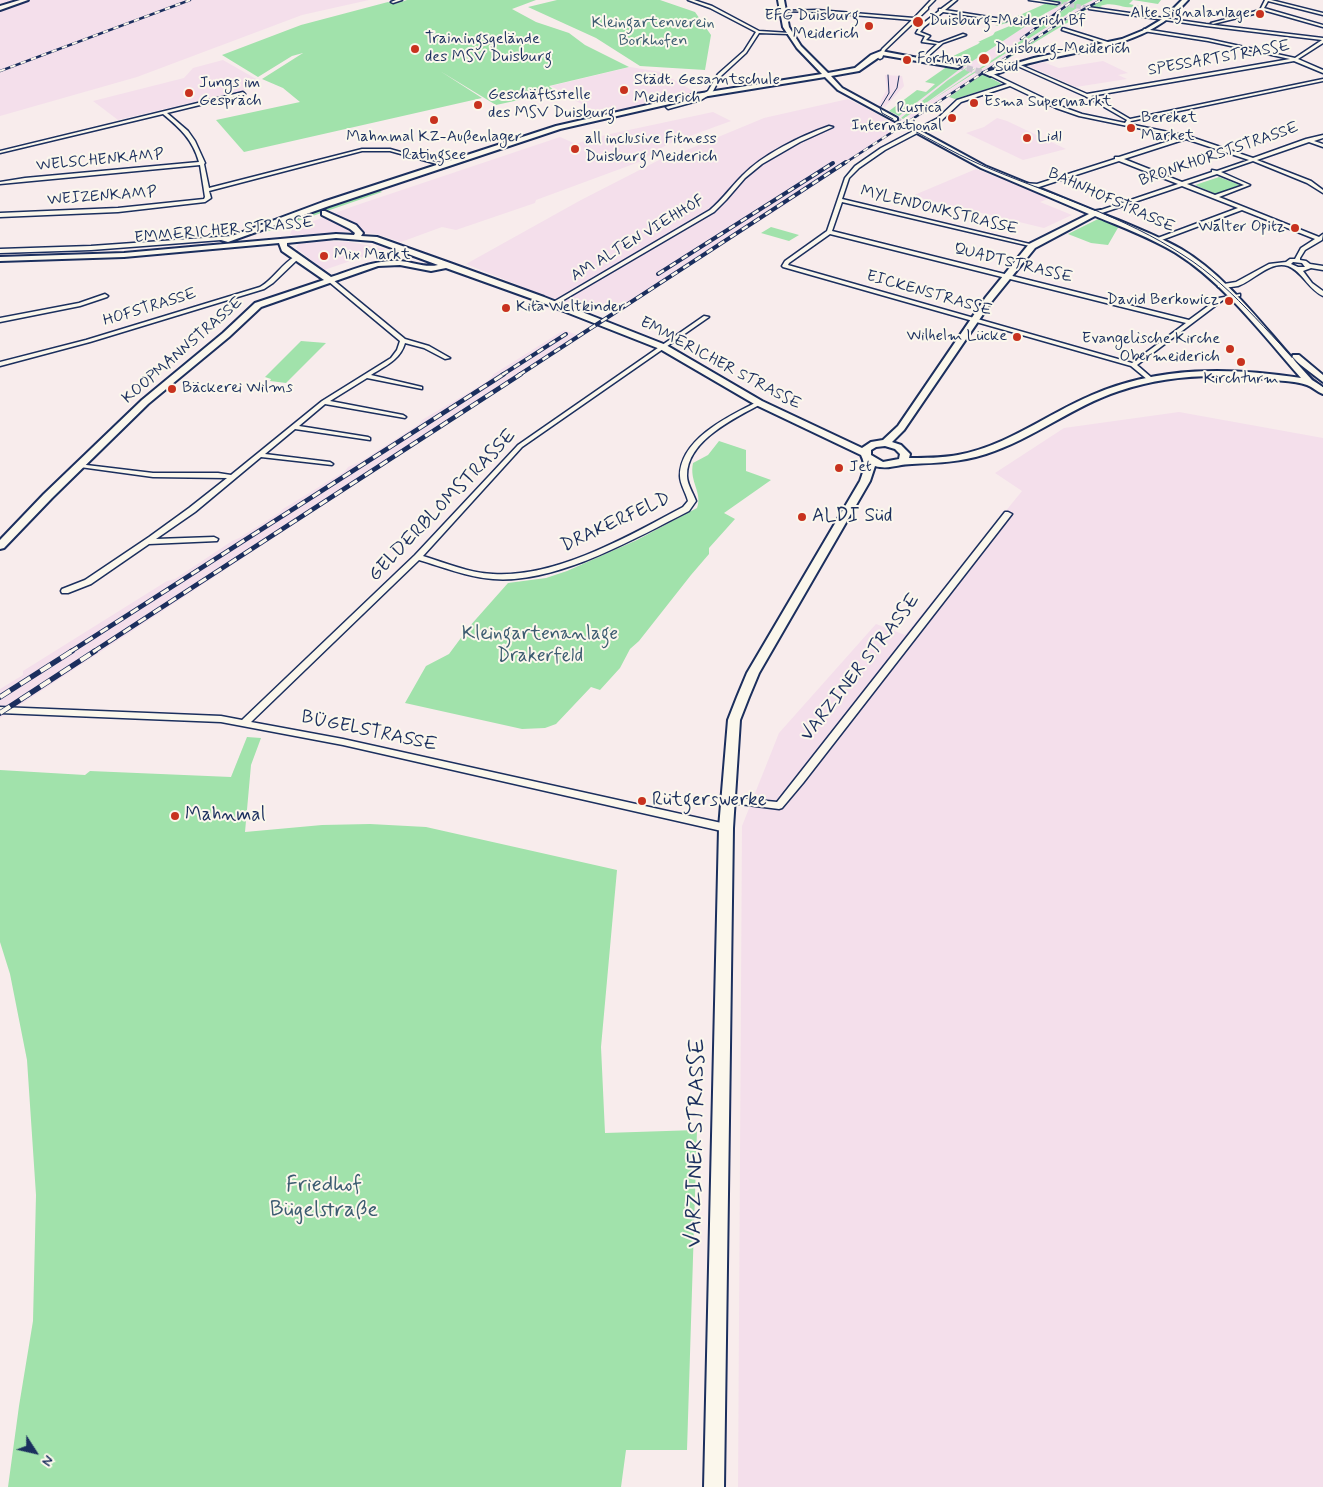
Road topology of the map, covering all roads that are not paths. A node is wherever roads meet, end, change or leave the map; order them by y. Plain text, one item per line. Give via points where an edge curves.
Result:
1 (25, 0) edge
2 (400, 0) edge
3 (690, 0) edge
4 (782, 0) edge
5 (933, 0) edge
6 (955, 0) edge
7 (1031, 0) edge
8 (1184, 0) edge
9 (1267, 0) edge
10 (393, 2) dead end
11 (1057, 3) dead end
12 (941, 4) dead end
13 (0, 8) edge
14 (927, 8) junction
15 (1089, 8) tunnel mouth
16 (934, 9) junction
17 (1264, 9) junction
18 (942, 10) junction
19 (783, 11) junction
20 (1323, 14) edge
21 (914, 19) junction
22 (1166, 19) junction
23 (1006, 20) dead end
24 (1210, 25) junction
25 (1323, 26) edge
26 (1064, 29) dead end
27 (1144, 30) junction
28 (758, 32) junction
29 (788, 33) junction
30 (964, 36) dead end
31 (1323, 40) edge
32 (939, 43) junction
33 (1110, 44) junction
34 (881, 56) junction
35 (924, 59) junction
36 (1296, 59) junction
37 (1015, 64) junction
38 (958, 66) tunnel mouth
39 (1323, 72) edge
40 (988, 73) joint
41 (829, 78) junction
42 (1323, 80) edge
43 (807, 83) junction
44 (1011, 84) junction
45 (842, 85) junction
46 (243, 93) dead end
47 (711, 93) junction
48 (1087, 95) junction
49 (668, 108) junction
50 (166, 113) junction
51 (894, 119) tunnel mouth
52 (1128, 122) junction
53 (907, 126) tunnel mouth
54 (831, 127) dead end
55 (917, 130) junction
56 (552, 132) junction
57 (1323, 136) edge
58 (1186, 137) junction
59 (1308, 140) junction
60 (1323, 146) edge
61 (0, 152) edge
62 (1118, 158) junction
63 (1251, 159) junction
64 (203, 164) junction
65 (444, 165) junction
66 (1214, 171) junction
67 (1014, 180) junction
68 (0, 183) edge
69 (1181, 183) junction
70 (392, 185) junction
71 (1035, 186) junction
72 (207, 190) junction
73 (1323, 192) edge
74 (1215, 197) junction
75 (840, 200) junction
76 (1242, 208) junction
77 (1098, 212) junction
78 (325, 213) junction
79 (0, 215) edge
80 (829, 232) junction
81 (357, 236) junction
82 (1321, 237) edge
83 (1159, 239) junction
84 (283, 240) junction
85 (232, 242) junction
86 (212, 244) junction
87 (1032, 246) junction
88 (0, 251) edge
89 (296, 258) junction
90 (0, 259) edge
91 (1298, 260) junction
92 (1288, 264) junction
93 (447, 265) junction
94 (785, 266) joint
95 (1309, 266) junction
96 (1323, 268) edge
97 (1299, 269) junction
98 (1006, 277) junction
99 (330, 280) junction
100 (1224, 285) junction
101 (1323, 294) edge
102 (104, 296) dead end
103 (1234, 296) junction
104 (553, 304) junction
105 (706, 317) dead end
106 (0, 320) edge
107 (973, 321) junction
108 (1190, 322) junction
109 (404, 340) junction
110 (663, 347) junction
111 (447, 358) dead end
112 (0, 364) edge
113 (1133, 365) junction
114 (366, 376) junction
115 (1150, 378) junction
116 (1282, 379) junction
117 (1323, 379) edge
118 (1309, 382) junction
119 (1323, 384) edge
120 (420, 388) dead end
121 (1323, 391) edge
122 (324, 402) junction
123 (759, 403) junction
124 (403, 417) dead end
125 (293, 427) junction
126 (901, 428) junction
127 (368, 440) dead end
128 (886, 443) junction
129 (868, 453) junction
130 (902, 454) junction
131 (259, 455) junction
132 (330, 464) dead end
133 (80, 465) junction
134 (885, 466) junction
135 (232, 477) junction
136 (865, 481) junction
137 (1008, 514) dead end
138 (214, 539) dead end
139 (148, 542) junction
140 (0, 546) edge
141 (418, 557) junction
142 (65, 591) dead end
143 (0, 710) edge
144 (245, 722) junction
145 (727, 800) junction
146 (726, 828) junction
147 (714, 1487) edge

1 - 13 main road
2 - 10 street
3 - 28 street via 711,7
4 - 19 main road
5 - 14 street
6 - 18 street
7 - 11 street
8 - 22 main road
9 - 17 street
9 - 20 street
12 - 16 street
14 - 16 street
14 - 21 street
15 - 22 street
16 - 18 street
17 - 24 street
17 - 25 street
18 - 23 street
18 - 32 street via 918,33 928,36 923,41
19 - 21 street
19 - 29 main road
21 - 34 street
22 - 24 street
22 - 27 main road
24 - 31 street
26 - 33 street
27 - 33 main road
27 - 36 street
28 - 29 street
28 - 47 street via 745,52 719,74
29 - 41 main road
30 - 32 street
31 - 36 street, SPESSARTSTRASSE
32 - 35 street
33 - 37 main road
34 - 35 main road
34 - 41 main road via 877,55 857,70
34 - 41 main road via 869,70 854,77
35 - 38 main road
36 - 39 street
36 - 48 street, SPESSARTSTRASSE
37 - 40 main road
37 - 48 street
40 - 44 street
41 - 43 main road
41 - 45 main road
41 - 47 main road
42 - 52 street
43 - 45 main road
43 - 49 main road
44 - 52 street via 1081,115
44 - 55 street via 959,101 940,119
45 - 51 main road
46 - 50 street
47 - 49 street
47 - 56 main road via 600,116
48 - 52 street
49 - 56 main road
50 - 61 street
50 - 64 street via 190,134
52 - 58 street
53 - 55 main road, BAHNHOFSTRASSE
54 - 104 street, AM ALTEN VIEHHOF via 815,132 754,168 712,211
55 - 67 main road, BAHNHOFSTRASSE via 983,167
55 - 71 main road, BAHNHOFSTRASSE
55 - 75 street via 857,167 847,178
56 - 65 main road
56 - 70 main road
57 - 59 street, BRONKHORSTSTRASSE
58 - 62 street
58 - 63 street
59 - 60 street
59 - 63 street, BRONKHORSTSTRASSE
62 - 69 street
62 - 71 street
63 - 66 street, BRONKHORSTSTRASSE
63 - 73 street via 1309,182
64 - 68 street, WELSCHENKAMP
64 - 72 street
65 - 70 main road
65 - 72 street via 390,150 361,150
66 - 69 street, BRONKHORSTSTRASSE
66 - 74 street via 1248,185
67 - 71 street, BAHNHOFSTRASSE
67 - 77 main road, BAHNHOFSTRASSE
69 - 74 street
69 - 77 street, BRONKHORSTSTRASSE
70 - 78 main road
70 - 85 main road
71 - 77 main road, BAHNHOFSTRASSE
72 - 79 street, WEIZENKAMP via 208,198 205,200 118,210
74 - 76 street
75 - 80 street
75 - 87 street, MYLENDONKSTRASSE
76 - 82 street
76 - 83 street
77 - 83 main road, BAHNHOFSTRASSE
77 - 87 main road, BRONKHORSTSTRASSE
78 - 81 main road via 353,227 359,233
78 - 85 main road
80 - 94 street
80 - 98 street, QUADTSTRASSE
81 - 84 main road, EMMERICHER STRASSE
81 - 93 main road, EMMERICHER STRASSE via 389,243
82 - 91 street via 1303,249
83 - 100 main road, BAHNHOFSTRASSE via 1198,261
84 - 85 main road, EMMERICHER STRASSE
84 - 89 main road via 285,249
85 - 86 main road, EMMERICHER STRASSE
86 - 88 street, EMMERICHER STRASSE
86 - 90 main road, EMMERICHER STRASSE via 103,257
87 - 98 main road, BRONKHORSTSTRASSE
89 - 99 main road
89 - 112 street, HOFSTRASSE via 262,288
91 - 92 street
91 - 95 street
92 - 97 street
92 - 100 street via 1271,264 1237,284
93 - 99 main road, KOOPMANNSTRASSE via 431,269 400,263 377,264
93 - 104 main road, EMMERICHER STRASSE
94 - 107 street, EICKENSTRASSE
95 - 96 street
95 - 97 street
97 - 101 street
98 - 107 main road, BRONKHORSTSTRASSE
98 - 108 street, QUADTSTRASSE
99 - 109 street
99 - 133 main road, KOOPMANNSTRASSE via 254,308 145,402
100 - 103 main road, BAHNHOFSTRASSE
102 - 106 street
103 - 108 street via 1221,299
103 - 117 main road, BAHNHOFSTRASSE
103 - 118 main road, BAHNHOFSTRASSE
104 - 110 main road, EMMERICHER STRASSE
105 - 110 street, GELDERBLOMSTRASSE
107 - 113 street, EICKENSTRASSE
107 - 126 main road, BRONKHORSTSTRASSE
108 - 113 street
109 - 111 street
109 - 114 street via 393,358
110 - 123 main road, EMMERICHER STRASSE
110 - 141 street, GELDERBLOMSTRASSE via 520,446
113 - 115 street, EICKENSTRASSE
114 - 120 street
114 - 122 street
115 - 116 main road via 1214,373
115 - 130 main road via 1091,398 1005,444 975,454 949,460
116 - 118 main road
116 - 121 main road
118 - 119 main road
118 - 121 main road
122 - 124 street
122 - 125 street
123 - 129 main road, EMMERICHER STRASSE
123 - 141 street, DRAKERFELD via 703,437 689,456 683,475 692,501 686,509 584,558 535,574 494,577
125 - 127 street
125 - 131 street
126 - 128 main road, BRONKHORSTSTRASSE
126 - 130 main road, BRONKHORSTSTRASSE
128 - 129 main road
128 - 130 main road
129 - 134 main road, EMMERICHER STRASSE
129 - 136 main road, VARZINER STRASSE via 870,468
130 - 134 main road via 895,465
131 - 132 street
131 - 135 street
133 - 135 street via 153,474
133 - 140 main road, KOOPMANNSTRASSE
134 - 136 main road, VARZINER STRASSE
135 - 139 street
136 - 145 main road, VARZINER STRASSE via 753,673 743,696 734,720
137 - 145 street, VARZINER STRASSE via 779,806
138 - 139 street
139 - 142 street via 88,582
141 - 144 street, GELDERBLOMSTRASSE
143 - 144 street, BÜGELSTRASSE
144 - 146 street, BÜGELSTRASSE
145 - 146 main road, VARZINER STRASSE
146 - 147 main road, VARZINER STRASSE

